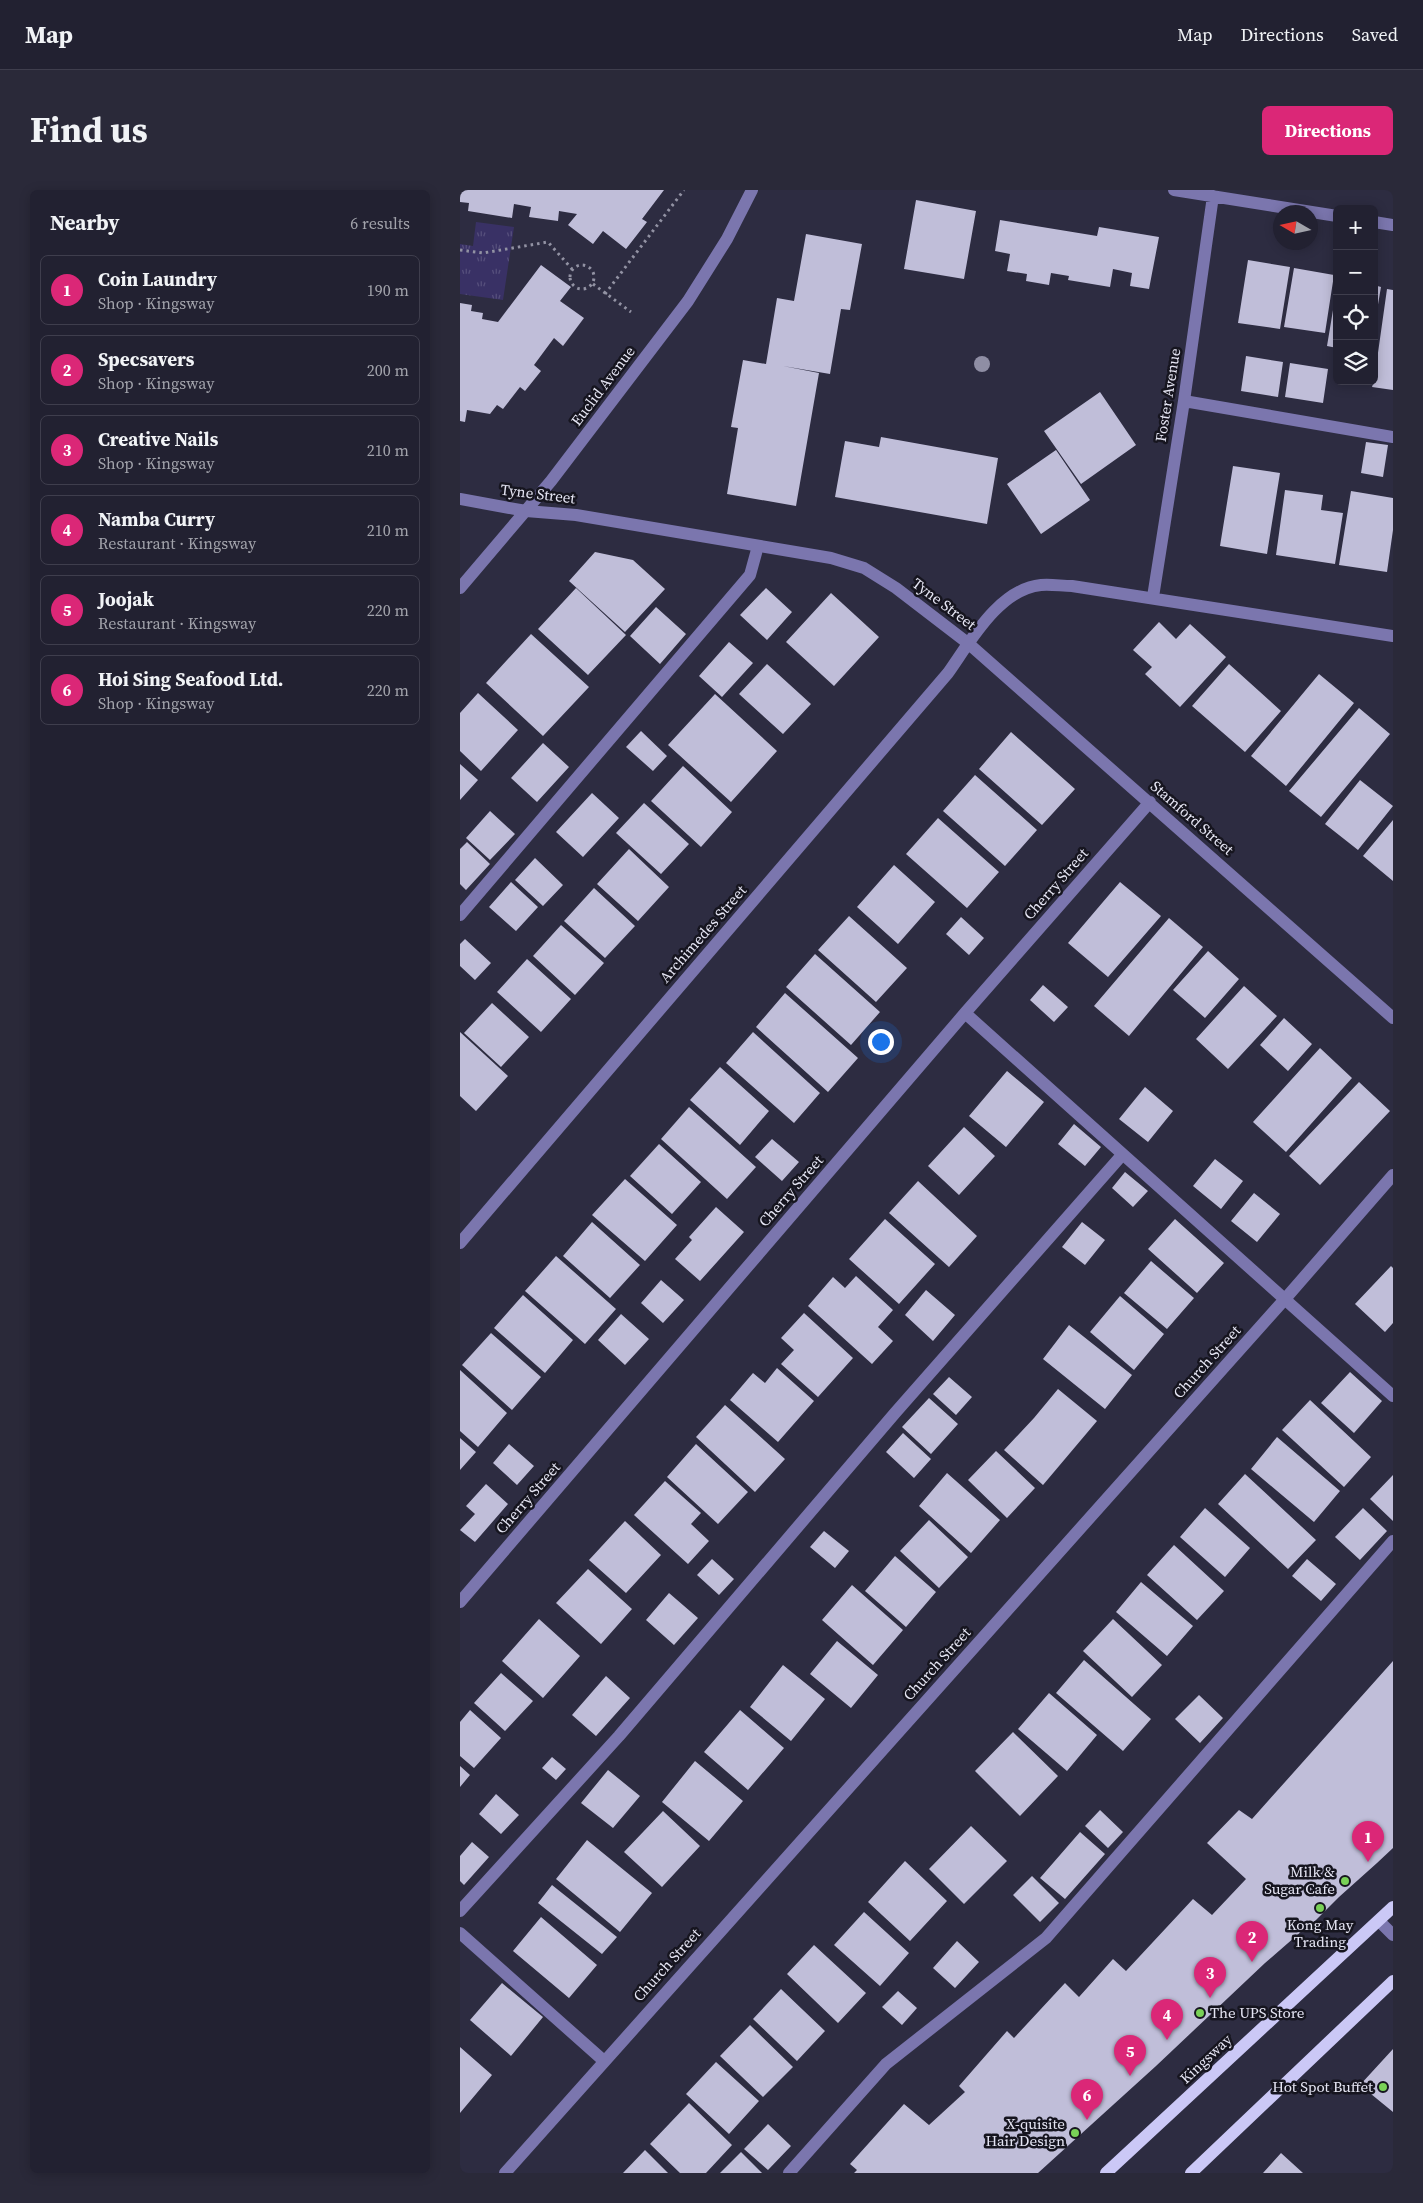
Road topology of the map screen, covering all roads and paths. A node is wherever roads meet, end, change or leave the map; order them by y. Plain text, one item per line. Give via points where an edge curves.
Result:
1 (684, 190) edge
2 (752, 190) edge
3 (1174, 190) edge
4 (1213, 196) junction
5 (1333, 215) edge
6 (1378, 223) edge
7 (1393, 225) edge
8 (460, 250) edge
9 (572, 269) junction
10 (592, 284) junction
11 (606, 294) junction
12 (631, 312) dead end
13 (1184, 401) junction
14 (1393, 437) edge
15 (460, 499) edge
16 (526, 511) junction
17 (758, 546) junction
18 (460, 588) edge
19 (1153, 597) junction
20 (1393, 637) edge
21 (969, 644) junction
22 (1150, 802) junction
23 (460, 915) edge
24 (965, 1013) junction
25 (1393, 1018) edge
26 (1122, 1155) junction
27 (1393, 1175) edge
28 (460, 1243) edge
29 (1285, 1299) junction
30 (1393, 1396) edge
31 (1393, 1541) edge
32 (460, 1602) edge
33 (1393, 1907) edge
34 (460, 1911) edge
35 (1379, 1921) junction
36 (460, 1933) edge
37 (1393, 1935) edge
38 (1393, 1981) edge
39 (604, 2061) junction
40 (505, 2173) edge
41 (789, 2173) edge
42 (1106, 2173) edge
43 (1191, 2173) edge

1 - 11 path
2 - 16 street, Euclid Avenue via 727,239 688,301
3 - 4 street
4 - 5 street
4 - 13 street, Foster Avenue
6 - 7 street
8 - 9 path via 483,253 548,242
9 - 10 path via 570,278 574,287 584,289
9 - 10 path via 577,265 588,265 595,274
10 - 11 path
11 - 12 path
13 - 14 street
13 - 19 street, Foster Avenue
15 - 16 street, Tyne Street
16 - 17 street, Tyne Street via 576,515
16 - 18 street, Euclid Avenue
17 - 21 street, Tyne Street via 831,558 864,568 896,588
17 - 23 street via 750,575
19 - 20 street, Tyne Street
19 - 21 street, Tyne Street via 1040,585 1000,604
21 - 22 street, Stamford Street
21 - 28 street, Archimedes Street via 948,673
22 - 24 street, Cherry Street
22 - 25 street, Stamford Street
24 - 26 street
24 - 32 street, Cherry Street
26 - 29 street
26 - 34 street via 895,1413 619,1736
27 - 29 street, Church Street
29 - 30 street
29 - 39 street, Church Street
31 - 41 street via 1046,1938 886,2064
33 - 35 main road, Kingsway
35 - 37 street
35 - 42 main road, Kingsway
36 - 39 street
38 - 43 main road
39 - 40 street, Church Street

